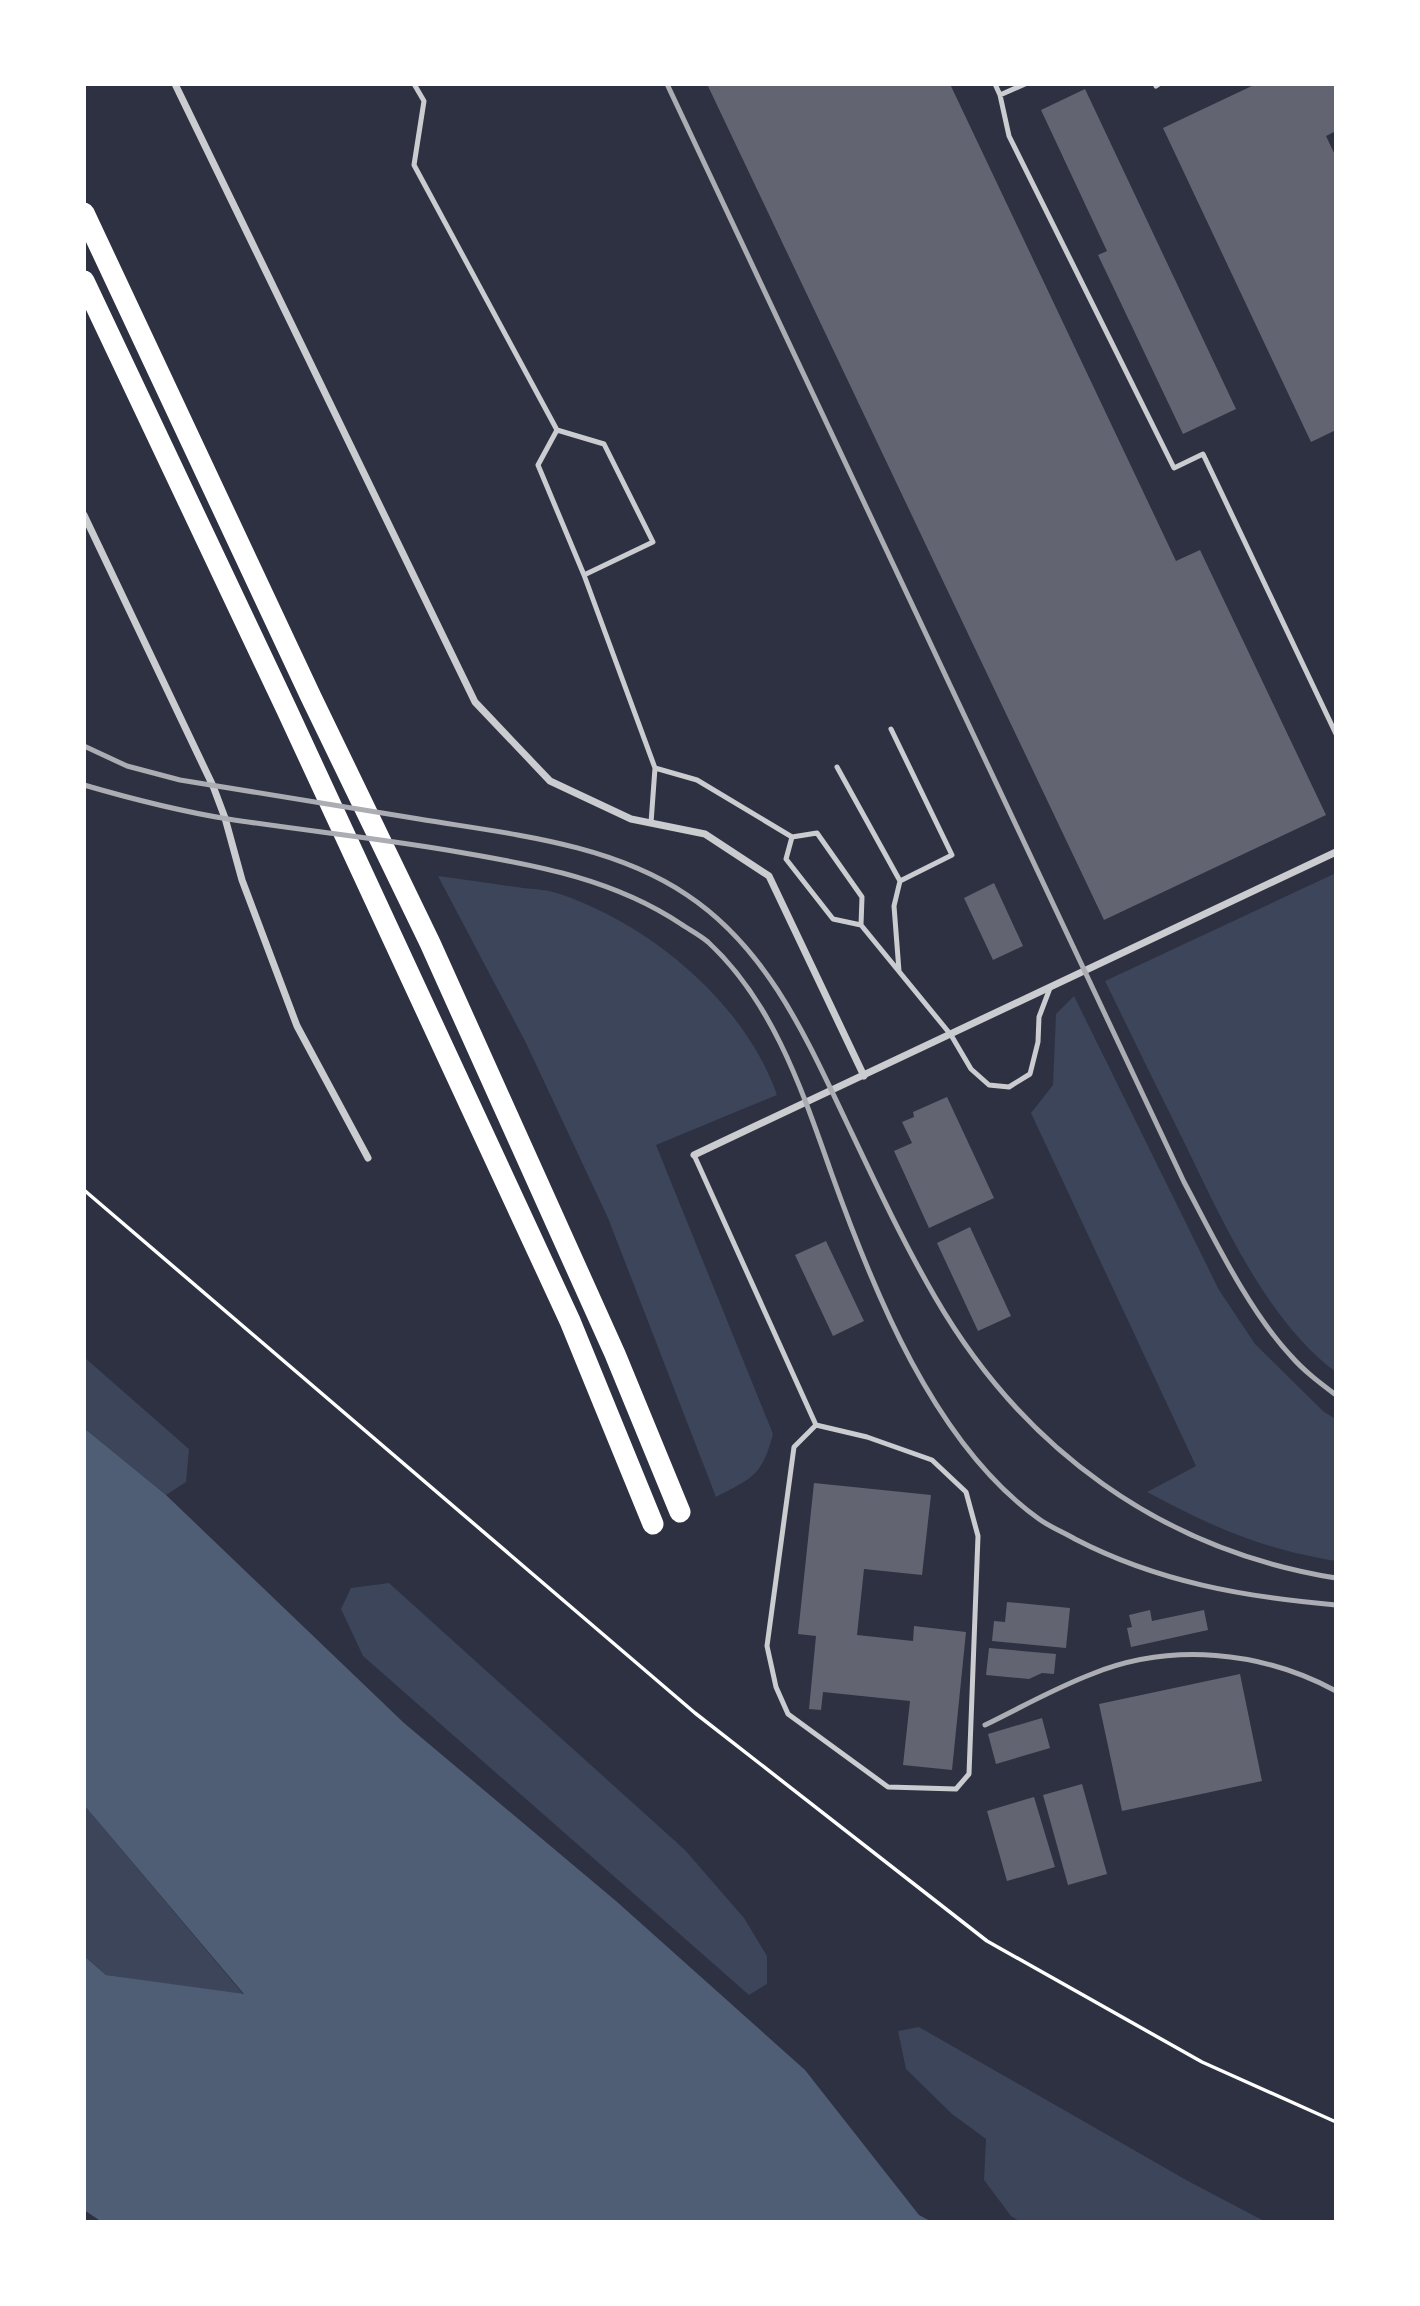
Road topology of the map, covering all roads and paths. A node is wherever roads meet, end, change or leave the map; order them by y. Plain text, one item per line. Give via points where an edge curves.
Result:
1 (176, 84) edge
2 (414, 84) edge
3 (995, 84) edge
4 (1025, 84) edge
5 (1000, 95) junction
6 (84, 213) edge
7 (84, 281) edge
8 (557, 430) junction
9 (84, 515) edge
10 (87, 529) edge
11 (583, 575) junction
12 (891, 729) dead end
13 (1336, 734) edge
14 (837, 767) dead end
15 (655, 768) junction
16 (651, 823) junction
17 (792, 836) junction
18 (1336, 852) edge
19 (900, 880) junction
20 (861, 925) junction
21 (899, 971) junction
22 (1050, 988) junction
23 (951, 1035) junction
24 (864, 1076) junction
25 (694, 1156) joint
26 (368, 1158) dead end
27 (84, 1190) edge
28 (817, 1425) junction
29 (680, 1512) dead end
30 (653, 1524) dead end
31 (1336, 2122) edge

1 - 16 street via 475,702 550,781 631,820
2 - 8 lane via 424,101 414,166
3 - 5 lane
4 - 5 lane
5 - 13 lane via 1009,136 1174,468 1203,454
6 - 29 highway via 430,943 615,1354
7 - 30 highway via 570,1321
8 - 11 lane via 538,465
8 - 11 lane via 604,443 653,542
9 - 10 street
10 - 26 street via 213,786 242,880 297,1026
11 - 15 lane
12 - 19 lane via 952,855
14 - 19 lane
15 - 16 lane
15 - 17 lane via 697,780
16 - 24 street via 705,834 769,876
17 - 20 lane via 786,859 833,919
17 - 20 lane via 817,833 862,897
18 - 22 street
19 - 21 lane via 894,906
20 - 21 lane
21 - 23 lane
22 - 23 street
22 - 23 lane via 1039,1017 1030,1074 1009,1087 989,1085 971,1069
23 - 24 street
24 - 25 street
25 - 28 lane
27 - 31 path via 695,1713 987,1941 1202,2062
28 - 28 lane via 932,1460 967,1492 978,1536 970,1774 956,1789 888,1787 788,1714 776,1687 767,1646 794,1447

